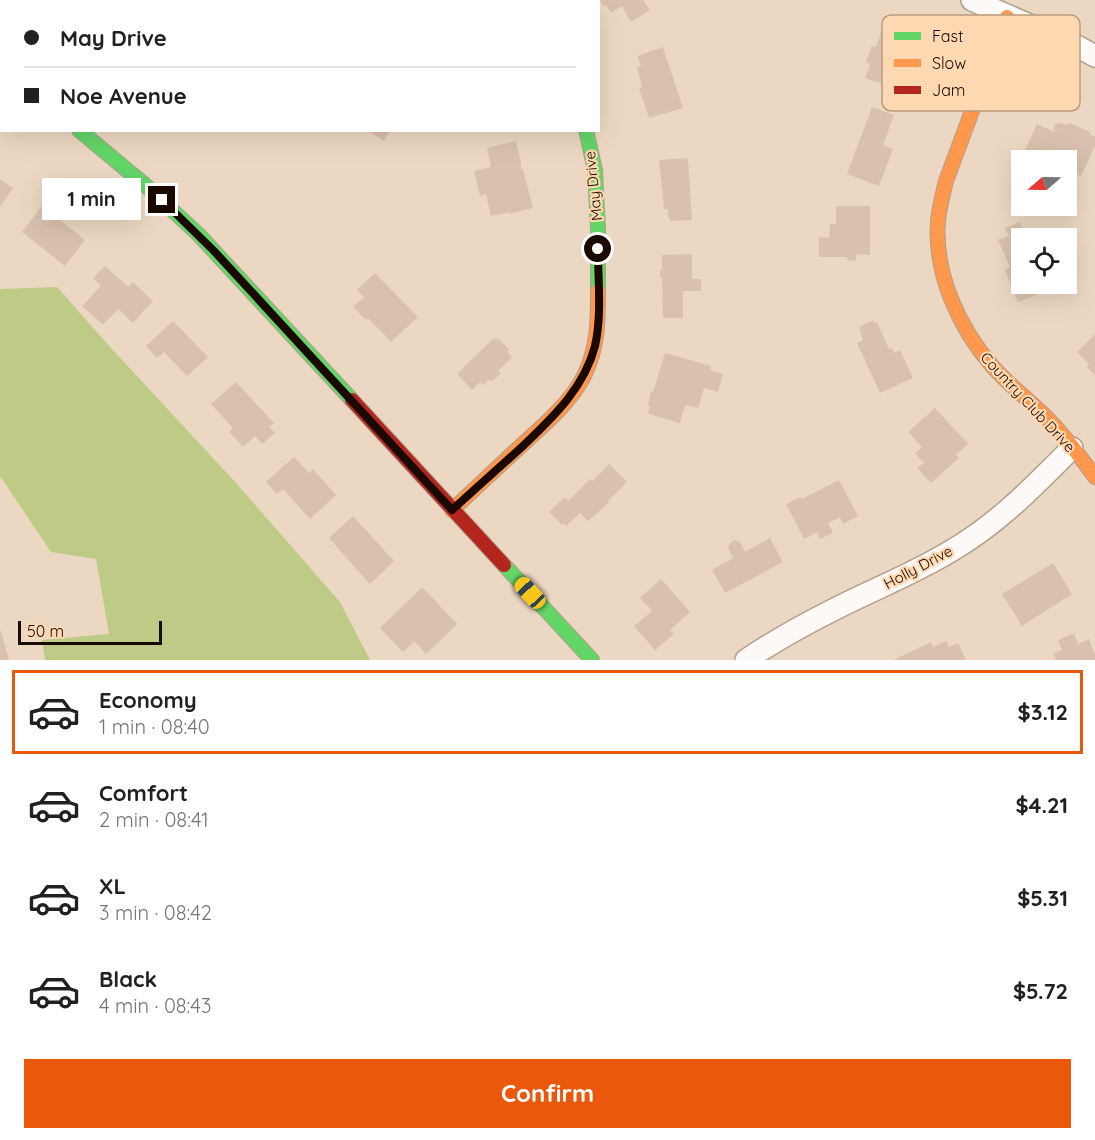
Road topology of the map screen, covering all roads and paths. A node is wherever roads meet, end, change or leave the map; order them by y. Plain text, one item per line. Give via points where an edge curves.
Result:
1 (972, 0) edge
2 (1003, 15) edge
3 (1080, 48) edge
4 (1095, 56) edge
5 (972, 111) edge
6 (81, 132) edge
7 (586, 132) edge
8 (1072, 448) junction
9 (1095, 477) edge
10 (452, 510) junction
11 (592, 660) edge
12 (746, 660) edge

1 - 2 street
3 - 4 street
5 - 8 street, Country Club Drive via 940,207 938,234 950,297 966,331 987,361
6 - 10 street via 198,234
7 - 10 street, May Drive via 595,170 598,241 598,327 588,366 573,393 550,419
8 - 9 street, Country Club Drive
8 - 12 street, Holly Drive via 1019,501 952,551 833,610
10 - 11 street

